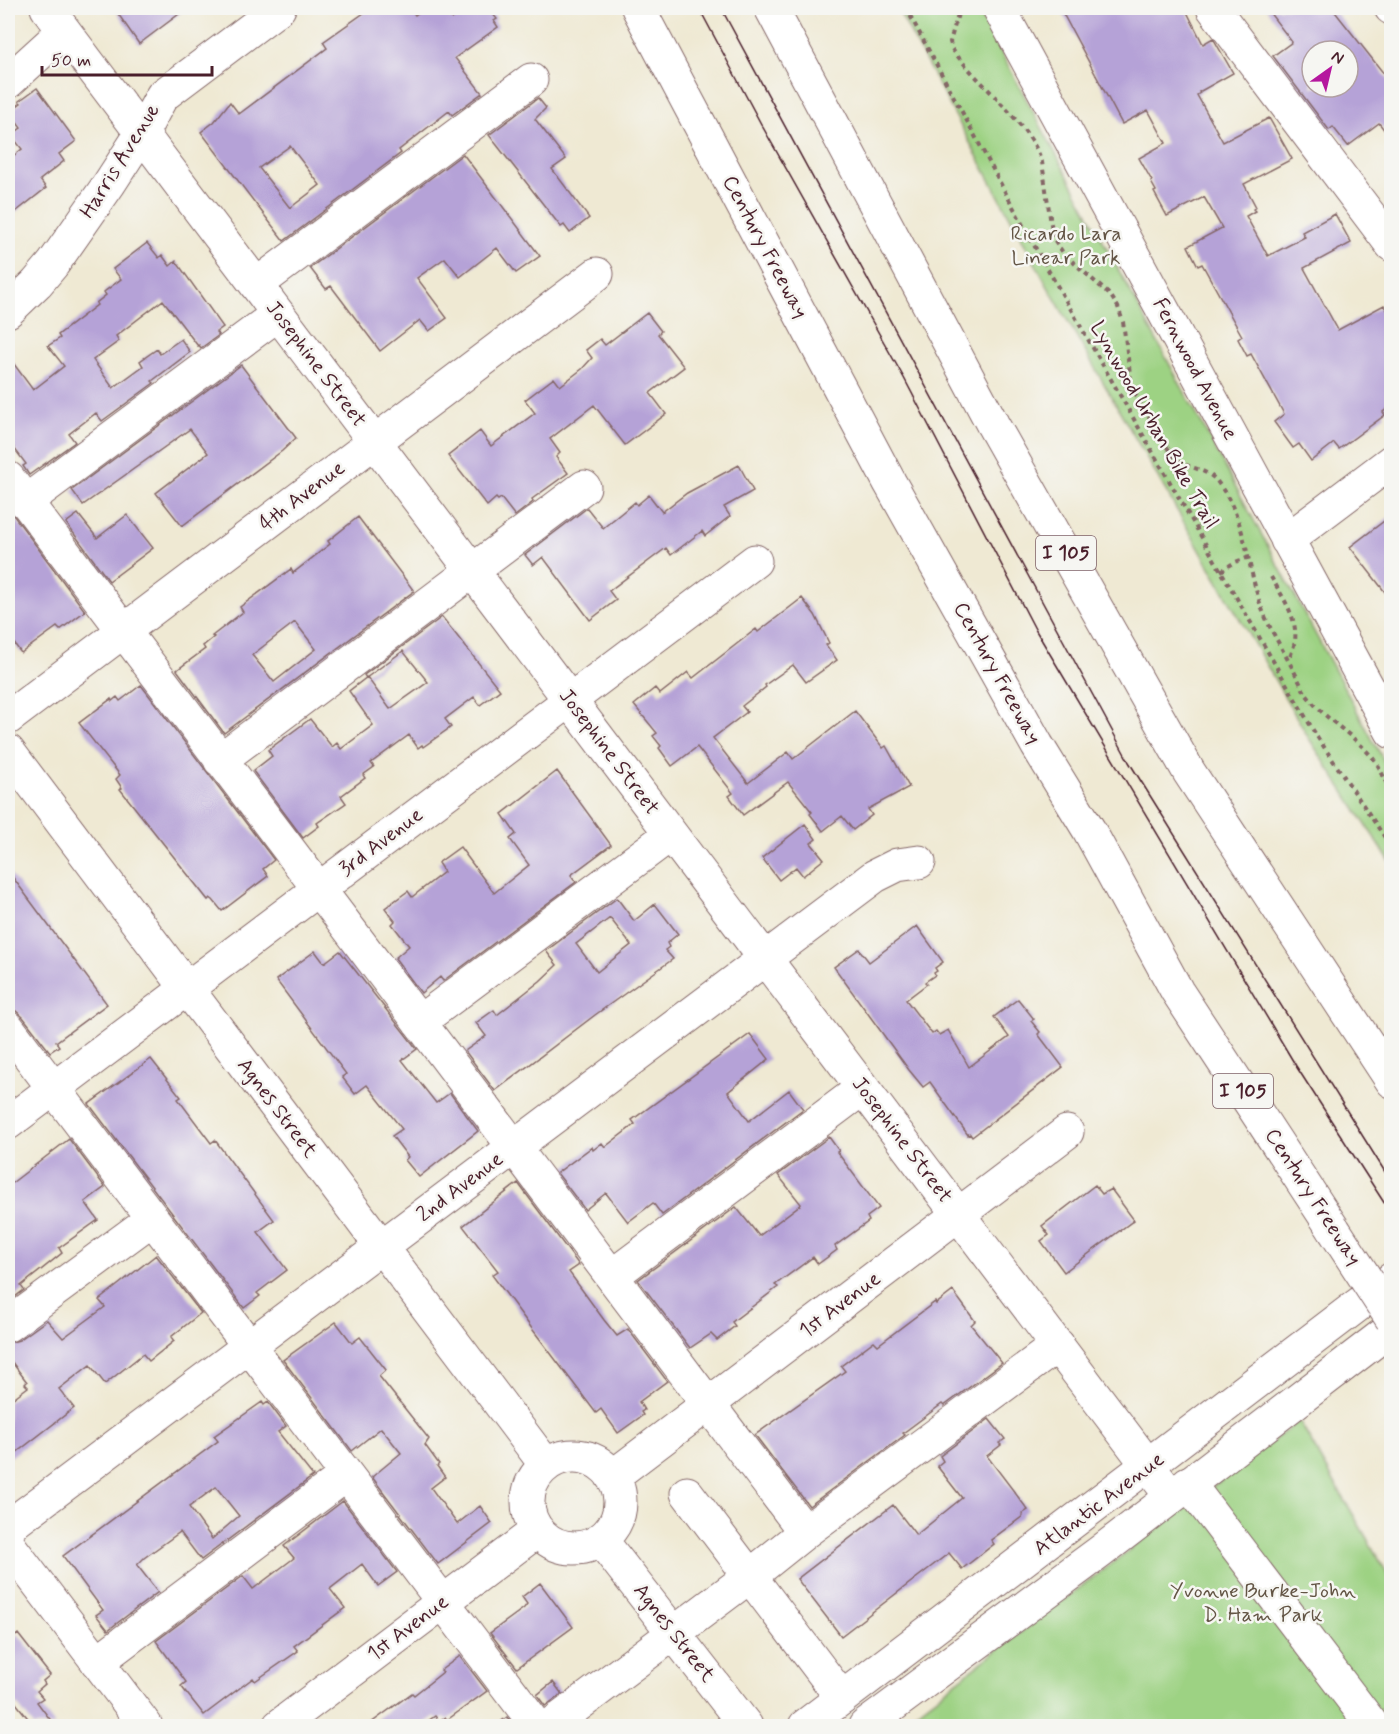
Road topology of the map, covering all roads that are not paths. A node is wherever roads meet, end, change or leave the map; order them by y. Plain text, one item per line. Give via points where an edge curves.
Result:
1 (279, 8) edge
2 (638, 8) edge
3 (771, 8) edge
4 (999, 8) edge
5 (1213, 8) edge
6 (55, 19) edge
7 (531, 80) dead end
8 (8, 82) edge
9 (142, 133) junction
10 (1392, 245) edge
11 (597, 274) dead end
12 (256, 285) junction
13 (8, 311) edge
14 (278, 314) junction
15 (374, 441) junction
16 (1392, 461) edge
17 (584, 487) dead end
18 (16, 490) edge
19 (1287, 540) junction
20 (755, 561) dead end
21 (472, 571) junction
22 (123, 631) junction
23 (570, 700) junction
24 (8, 718) edge
25 (1392, 732) edge
26 (8, 751) edge
27 (220, 760) junction
28 (671, 834) junction
29 (919, 861) dead end
30 (318, 889) junction
31 (765, 958) junction
32 (187, 988) junction
33 (419, 1022) junction
34 (8, 1028) edge
35 (1392, 1081) edge
36 (53, 1089) junction
37 (864, 1089) junction
38 (8, 1123) edge
39 (1067, 1132) dead end
40 (514, 1147) junction
41 (958, 1215) junction
42 (152, 1219) junction
43 (381, 1246) junction
44 (612, 1276) junction
45 (1392, 1279) edge
46 (1392, 1319) edge
47 (8, 1325) edge
48 (1392, 1328) edge
49 (1058, 1345) junction
50 (248, 1346) junction
51 (708, 1404) junction
52 (546, 1465) junction
53 (1149, 1466) junction
54 (346, 1475) junction
55 (612, 1477) junction
56 (1180, 1490) junction
57 (687, 1493) dead end
58 (8, 1527) edge
59 (537, 1531) junction
60 (805, 1532) junction
61 (601, 1540) junction
62 (12, 1560) edge
63 (750, 1576) junction
64 (443, 1602) junction
65 (674, 1633) junction
66 (97, 1662) junction
67 (842, 1698) junction
68 (146, 1726) edge
69 (279, 1726) edge
70 (537, 1726) edge
71 (550, 1726) edge
72 (746, 1726) edge
73 (805, 1726) edge
74 (866, 1726) edge
75 (1373, 1726) edge

1 - 9 main road, Harris Avenue via 165,93
2 - 46 main road, Century Freeway / I 105, bridge via 890,483 1177,991
3 - 35 main road, I 105 via 993,425 1189,772
4 - 19 main road, Fernwood Avenue
5 - 10 main road
6 - 8 main road
6 - 9 main road, Josephine Street
7 - 12 main road
9 - 12 main road, Josephine Street
9 - 13 main road, Harris Avenue via 53,264
11 - 15 main road, 4th Avenue
12 - 14 main road, Josephine Street
14 - 15 main road, Josephine Street
14 - 18 main road
15 - 21 main road, Josephine Street
15 - 22 main road, 4th Avenue
16 - 19 main road
17 - 21 main road
18 - 22 main road
19 - 25 main road, Fernwood Avenue
20 - 23 main road, 3rd Avenue
21 - 23 main road, Josephine Street
21 - 27 main road
22 - 24 main road, 4th Avenue
22 - 27 main road
23 - 28 main road, Josephine Street
23 - 30 main road, 3rd Avenue
26 - 32 main road, Agnes Street
27 - 30 main road
28 - 31 main road, Josephine Street
28 - 33 main road
29 - 31 main road, 2nd Avenue via 875,876
30 - 32 main road, 3rd Avenue
30 - 33 main road
31 - 37 main road, Josephine Street
31 - 40 main road, 2nd Avenue
32 - 36 main road, 3rd Avenue
32 - 43 main road, Agnes Street
33 - 40 main road
34 - 36 main road
36 - 38 main road, 3rd Avenue
36 - 42 main road
37 - 41 main road, Josephine Street
37 - 44 main road
39 - 41 main road, 1st Avenue
40 - 43 main road, 2nd Avenue
40 - 44 main road
41 - 49 main road, Josephine Street
41 - 51 main road, 1st Avenue
42 - 47 main road
42 - 50 main road
43 - 50 main road, 2nd Avenue
43 - 52 main road, Agnes Street
44 - 51 main road
45 - 53 main road, Atlantic Avenue
48 - 56 main road, Atlantic Avenue
49 - 53 main road, Josephine Street
49 - 60 main road
50 - 54 main road
50 - 58 main road, 2nd Avenue
51 - 55 main road, 1st Avenue
51 - 60 main road
52 - 55 main road via 572,1456 587,1458
52 - 59 main road via 536,1475 528,1498 531,1521
53 - 56 main road, Josephine Street
53 - 67 main road, Atlantic Avenue
54 - 64 main road
54 - 66 main road
55 - 61 main road via 620,1505 617,1520
56 - 74 main road, Atlantic Avenue
56 - 75 main road, Josephine Street
57 - 63 main road
59 - 61 main road via 566,1548 590,1546
59 - 64 main road, 1st Avenue
60 - 63 main road
61 - 65 main road, Agnes Street
62 - 66 main road
63 - 65 main road
63 - 67 main road
64 - 69 main road, 1st Avenue
64 - 70 main road
65 - 71 main road
65 - 72 main road, Agnes Street
66 - 68 main road
67 - 73 main road, Atlantic Avenue

